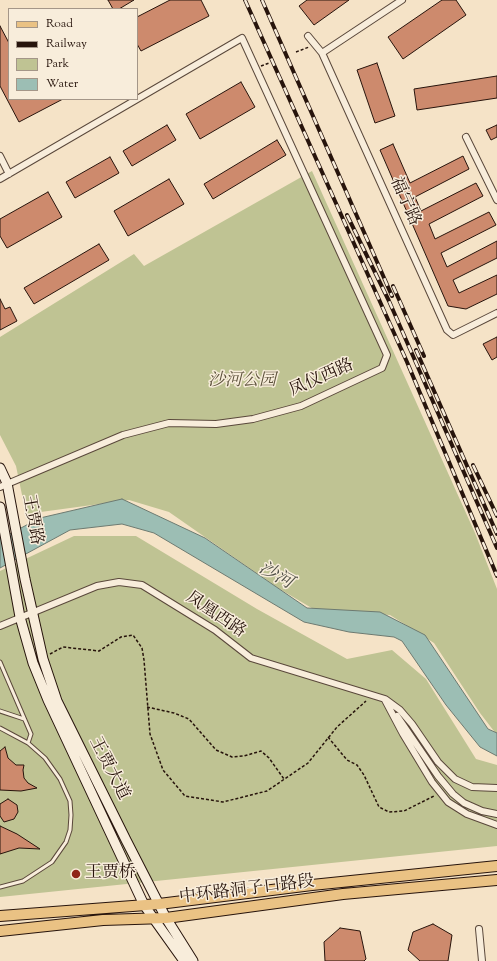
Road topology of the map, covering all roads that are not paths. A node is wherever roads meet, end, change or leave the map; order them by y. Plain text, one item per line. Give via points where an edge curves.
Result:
1 (402, 0) edge
2 (308, 36) dead end
3 (322, 54) junction
4 (138, 99) edge
5 (136, 100) edge
6 (466, 137) dead end
7 (0, 156) edge
8 (9, 174) junction
9 (0, 179) edge
10 (497, 200) edge
11 (497, 313) edge
12 (0, 468) edge
13 (4, 485) edge
14 (0, 507) edge
15 (25, 579) joint
16 (13, 584) joint
17 (32, 612) junction
18 (20, 617) junction
19 (0, 626) edge
20 (0, 662) edge
21 (385, 699) junction
22 (0, 711) edge
23 (24, 719) junction
24 (0, 728) edge
25 (28, 743) junction
26 (495, 788) edge
27 (497, 814) edge
28 (497, 825) edge
29 (497, 866) edge
30 (497, 880) edge
31 (0, 887) edge
32 (159, 904) junction
33 (144, 905) junction
34 (0, 916) edge
35 (153, 917) junction
36 (166, 918) junction
37 (479, 929) dead end
38 (0, 931) edge
39 (184, 961) edge
40 (193, 961) edge
41 (482, 961) edge

1 - 3 street
2 - 3 street, 福宁路
3 - 11 street, 福宁路 via 446,330 453,335
4 - 13 street, 凤仪西路 via 242,38 387,355 382,368 301,406 254,419 216,424 169,423 131,433
5 - 8 street, 凤仪西路
6 - 10 street
7 - 8 street
8 - 9 street
12 - 13 main road, 王贾路
13 - 15 main road, 王贾路 via 15,522
14 - 16 main road, 王贾路
15 - 17 main road, 王贾大道
16 - 18 main road, 王贾大道
17 - 18 street, 凤凰西路
17 - 21 street, 凤凰西路 via 97,586 119,582 142,585 215,630 251,658
17 - 32 main road, 王贾大道 via 57,702
18 - 19 street, 凤凰西路
18 - 33 main road, 王贾大道 via 33,663 48,700
20 - 23 lane
21 - 26 street, 凤凰西路 via 400,710 438,762 455,779 472,787
21 - 27 street via 453,794 464,803
21 - 28 street via 432,782 448,802 468,814
22 - 23 lane
23 - 25 lane via 31,734
24 - 25 lane
25 - 31 lane via 45,758 60,779 70,801 70,830 60,852 52,862 22,881
29 - 32 main road, 中环路洞子口路段
30 - 36 main road, 中环路洞子口路段 via 313,899
32 - 33 main road, 中环路洞子口路段
32 - 36 main road, 王贾大道
33 - 34 main road, 中环路洞子口路段
33 - 35 main road, 王贾大道
35 - 36 main road, 中环路洞子口路段
35 - 38 main road, 中环路洞子口路段
35 - 39 main road, 王贾大道
36 - 40 main road, 王贾大道
37 - 41 street

